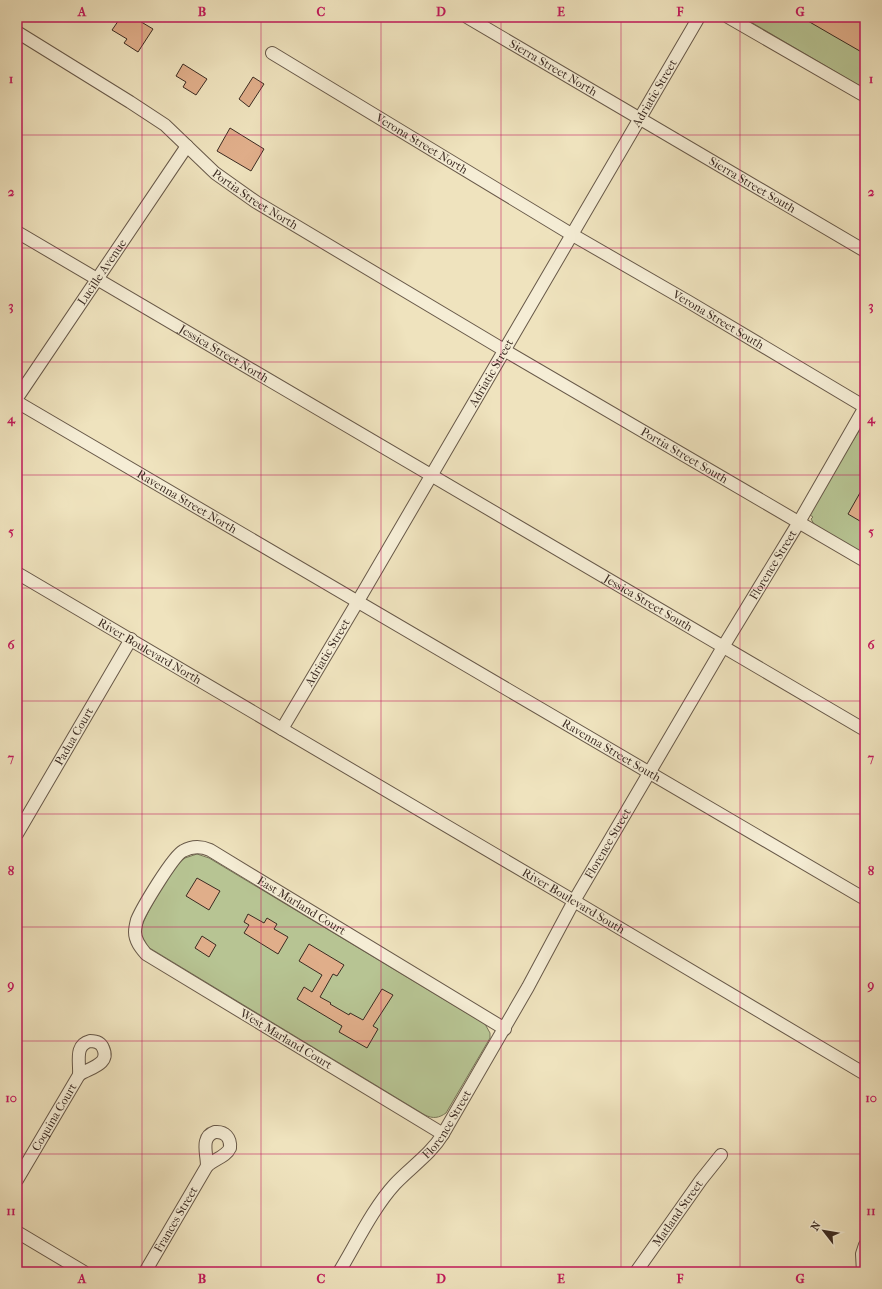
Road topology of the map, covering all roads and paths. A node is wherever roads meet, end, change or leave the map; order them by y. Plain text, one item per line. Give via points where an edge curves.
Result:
1 (467, 17) edge
2 (699, 17) edge
3 (728, 17) edge
4 (17, 32) edge
5 (272, 53) dead end
6 (865, 96) edge
7 (640, 119) junction
8 (187, 146) junction
9 (17, 232) edge
10 (572, 234) junction
11 (865, 251) edge
12 (97, 278) junction
13 (504, 350) junction
14 (17, 398) edge
15 (17, 402) edge
16 (865, 407) edge
17 (431, 475) junction
18 (799, 522) junction
19 (865, 561) edge
20 (17, 573) edge
21 (358, 601) junction
22 (131, 639) junction
23 (723, 647) junction
24 (282, 729) junction
25 (865, 730) edge
26 (649, 773) junction
27 (17, 834) edge
28 (865, 899) edge
29 (574, 901) junction
30 (136, 938) joint
31 (505, 1029) junction
32 (865, 1074) edge
33 (79, 1075) dead end
34 (443, 1134) junction
35 (721, 1155) dead end
36 (207, 1166) dead end
37 (17, 1180) edge
38 (17, 1232) edge
39 (865, 1245) edge
40 (84, 1272) edge
41 (145, 1272) edge
42 (340, 1272) edge
43 (636, 1272) edge
44 (863, 1272) edge

1 - 7 street, Sierra Street North
2 - 7 street, Adriatic Street
3 - 6 street
4 - 8 street, Portia Street North via 165,125
5 - 10 street, Verona Street North
7 - 10 street, Adriatic Street
7 - 11 street, Sierra Street South
8 - 12 street, Lucille Avenue
8 - 13 street, Portia Street North via 215,173 256,202
9 - 12 street, Jessica Street North
10 - 13 street, Adriatic Street
10 - 16 street, Verona Street South
12 - 14 street, Lucille Avenue
12 - 17 street, Jessica Street North
13 - 17 street, Adriatic Street
13 - 18 street, Portia Street South
15 - 21 street, Ravenna Street North
16 - 18 street, Florence Street
17 - 21 street, Adriatic Street
17 - 23 street, Jessica Street South
18 - 19 street, Portia Street South
18 - 23 street, Florence Street
20 - 22 street, River Boulevard North
21 - 24 street, Adriatic Street
21 - 26 street, Ravenna Street South
22 - 24 street, River Boulevard North
22 - 27 street, Padua Court
23 - 25 street, Jessica Street South
23 - 26 street, Florence Street
24 - 29 street, River Boulevard South
26 - 28 street, Ravenna Street South
26 - 29 street, Florence Street
29 - 31 street, Florence Street
29 - 32 street, River Boulevard South
30 - 31 street, East Marland Court via 137,921 173,860 183,850 204,848
30 - 34 street, West Marland Court via 141,949 152,958
31 - 34 street, Florence Street
33 - 37 street, Coquina Court
34 - 42 street, Florence Street via 434,1147 385,1196
35 - 43 street, Matland Street
36 - 41 street, Frances Street
38 - 40 street
39 - 44 street via 862,1254

